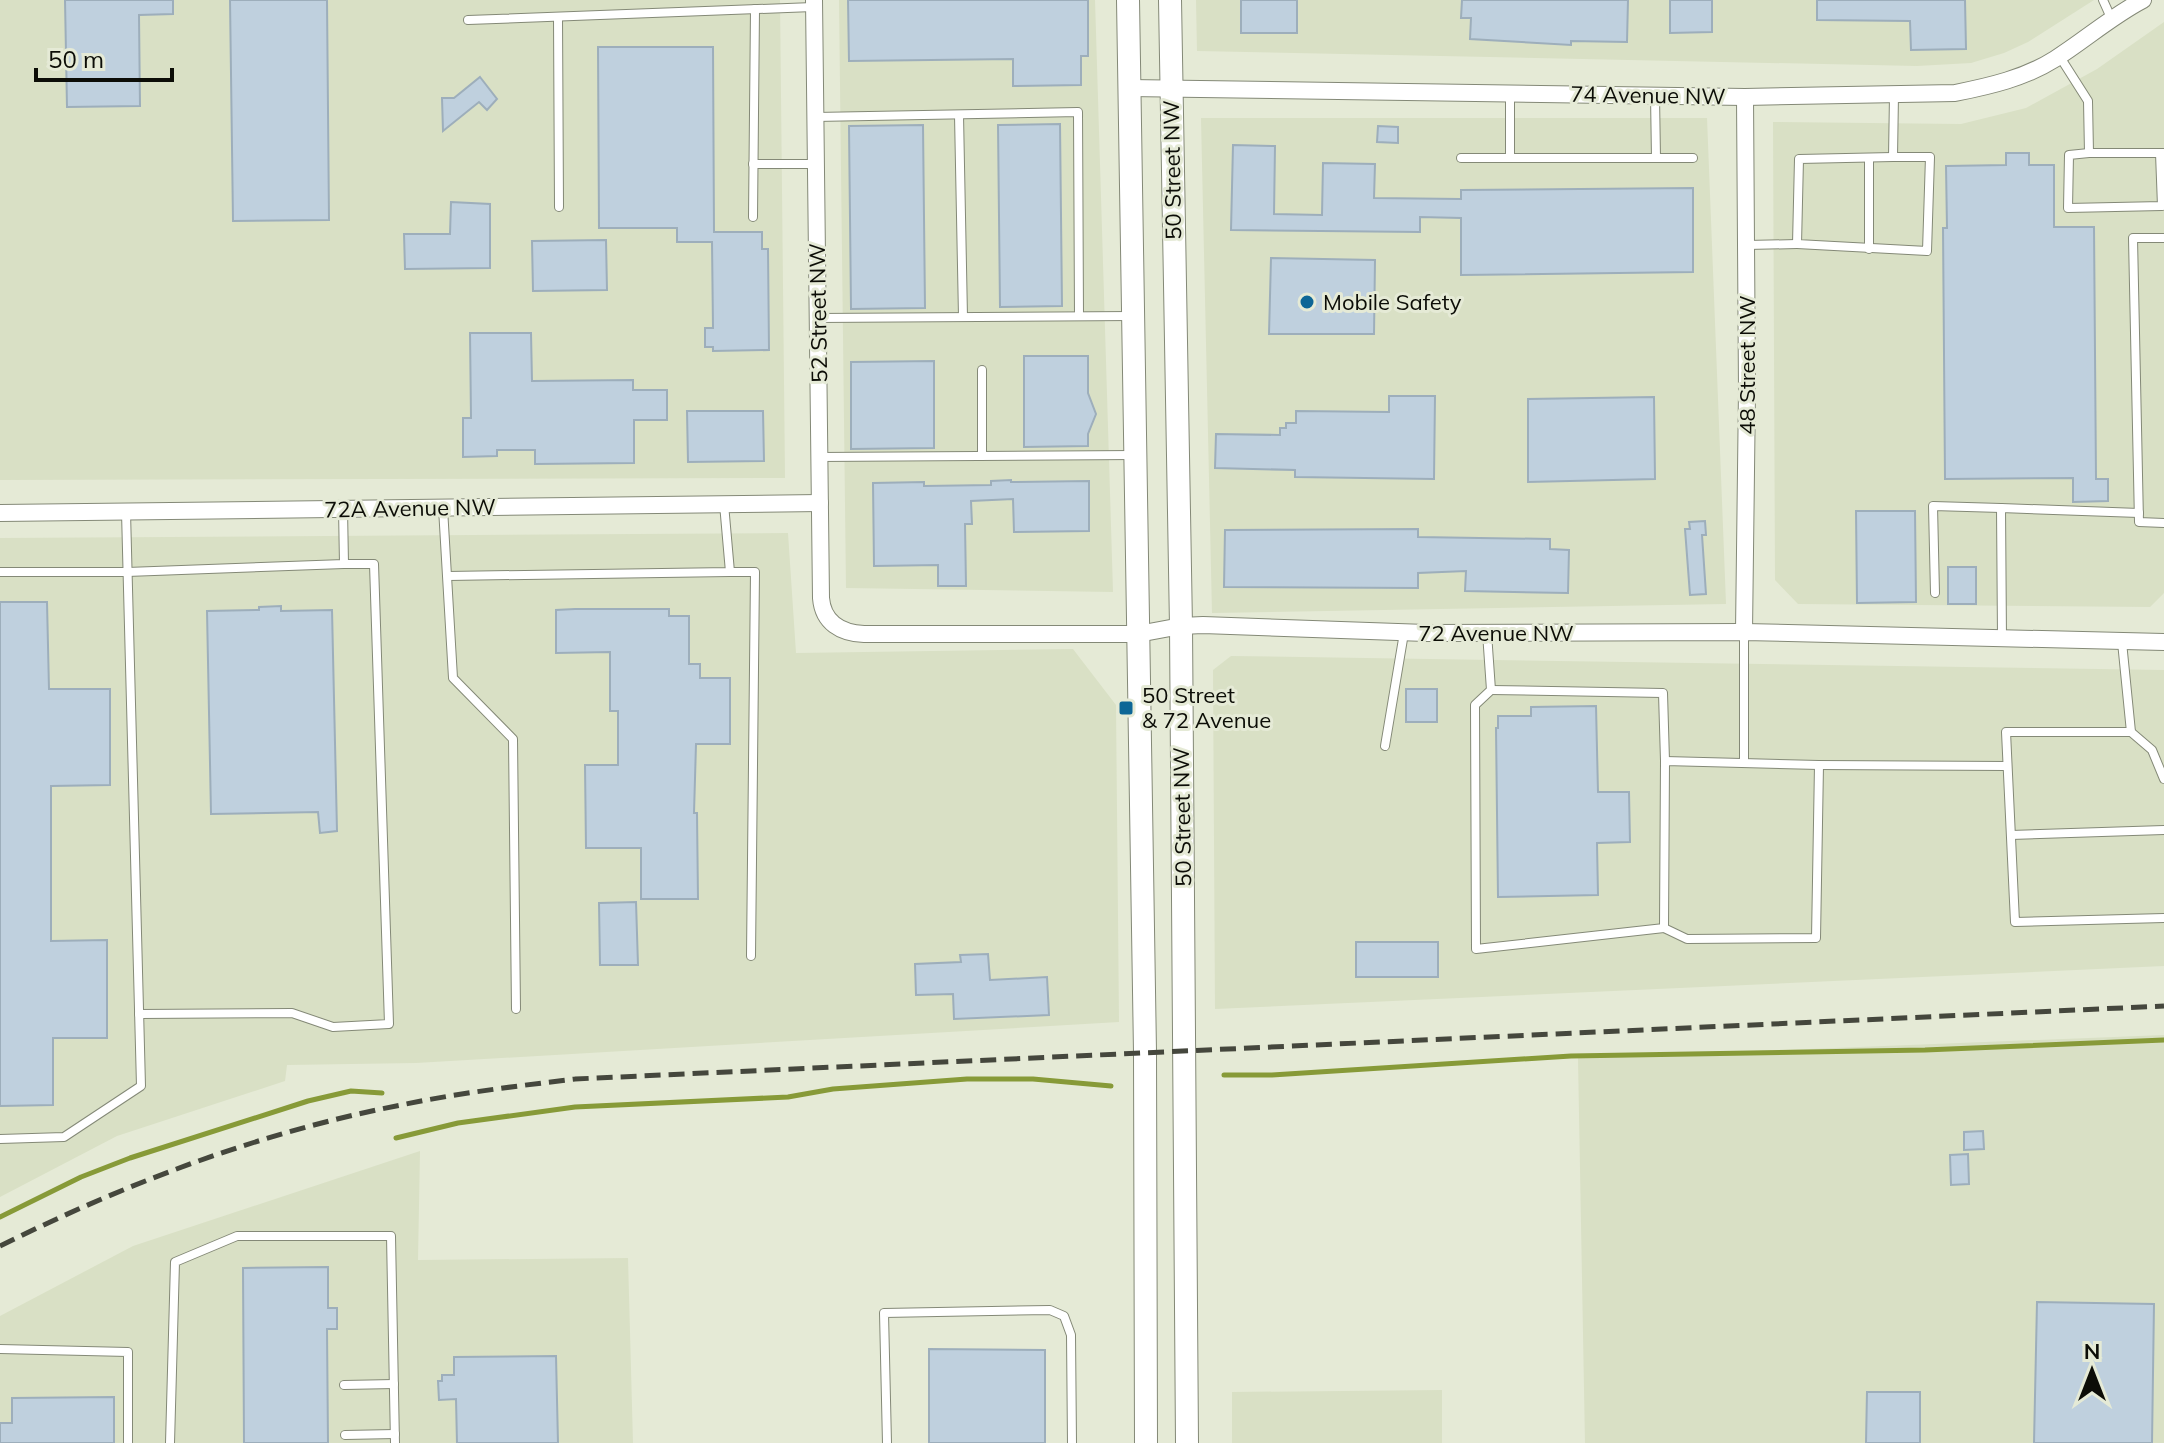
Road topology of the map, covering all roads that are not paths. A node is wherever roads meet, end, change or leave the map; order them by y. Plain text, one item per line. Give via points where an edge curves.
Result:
1 (1128, 0) edge
2 (1170, 0) edge
3 (2103, 0) edge
4 (2143, 0) edge
5 (814, 4) edge
6 (755, 9) junction
7 (558, 17) junction
8 (468, 20) dead end
9 (2112, 20) junction
10 (2060, 56) junction
11 (1129, 88) junction
12 (1171, 88) junction
13 (1510, 93) junction
14 (1655, 95) junction
15 (1894, 95) junction
16 (1745, 97) junction
17 (959, 115) junction
18 (815, 117) junction
19 (2089, 153) junction
20 (2162, 153) edge
21 (1893, 157) junction
22 (1461, 158) dead end
23 (1510, 158) junction
24 (1656, 158) junction
25 (1693, 158) dead end
26 (1869, 158) junction
27 (753, 164) junction
28 (817, 164) junction
29 (559, 207) dead end
30 (753, 217) dead end
31 (2164, 238) edge
32 (1797, 244) junction
33 (1746, 245) junction
34 (1869, 249) junction
35 (1079, 316) junction
36 (1133, 316) junction
37 (963, 317) junction
38 (818, 318) junction
39 (982, 370) dead end
40 (1135, 455) junction
41 (982, 456) junction
42 (819, 457) junction
43 (820, 503) junction
44 (724, 504) junction
45 (443, 508) junction
46 (2001, 508) junction
47 (342, 509) junction
48 (126, 512) junction
49 (0, 513) edge
50 (2139, 513) junction
51 (2164, 523) edge
52 (344, 564) junction
53 (0, 572) edge
54 (127, 572) junction
55 (730, 572) junction
56 (448, 576) junction
57 (1935, 593) dead end
58 (831, 623) joint
59 (1181, 626) junction
60 (1744, 632) junction
61 (1404, 633) junction
62 (1487, 633) junction
63 (1138, 634) junction
64 (2002, 638) junction
65 (2122, 641) junction
66 (2164, 642) edge
67 (1491, 690) junction
68 (2131, 732) junction
69 (1385, 746) dead end
70 (1665, 761) junction
71 (1744, 763) junction
72 (1819, 765) junction
73 (2007, 766) junction
74 (2164, 779) edge
75 (2164, 830) edge
76 (2011, 835) junction
77 (2164, 918) edge
78 (1664, 928) junction
79 (751, 956) dead end
80 (516, 1009) dead end
81 (139, 1014) junction
82 (0, 1139) edge
83 (0, 1349) edge
84 (394, 1384) junction
85 (344, 1385) dead end
86 (345, 1435) dead end
87 (395, 1438) edge
88 (128, 1443) edge
89 (170, 1443) edge
90 (887, 1443) edge
91 (1072, 1443) edge
92 (1146, 1443) edge
93 (1187, 1443) edge

1 - 11 main road, 50 Street NW
2 - 12 main road, 50 Street NW
3 - 9 lane
4 - 9 street, 74 Avenue NW
5 - 6 lane
5 - 18 street, 52 Street NW
6 - 7 lane
6 - 27 lane
7 - 8 lane
7 - 29 lane
9 - 10 street, 74 Avenue NW
10 - 15 street, 74 Avenue NW via 1988,87
10 - 19 lane via 2088,101
11 - 12 street, 74 Avenue NW
11 - 36 main road, 50 Street NW
12 - 13 street, 74 Avenue NW
12 - 59 main road, 50 Street NW
13 - 14 street, 74 Avenue NW
13 - 23 lane
14 - 16 street, 74 Avenue NW
14 - 24 lane
15 - 16 street, 74 Avenue NW
15 - 21 lane
16 - 33 street, 48 Street NW
17 - 18 lane
17 - 35 lane via 1078,112
17 - 37 lane
18 - 28 street, 52 Street NW
19 - 20 lane
19 - 20 lane via 2069,155 2068,208 2162,206
21 - 26 lane
21 - 34 lane via 1930,157 1927,251
22 - 23 lane
23 - 24 lane
24 - 25 lane
26 - 32 lane via 1799,159
26 - 34 lane
27 - 28 lane
27 - 30 lane
28 - 38 street, 52 Street NW
31 - 50 lane via 2133,238
32 - 33 lane
32 - 34 lane
33 - 60 street, 48 Street NW
35 - 36 lane
35 - 37 lane
36 - 40 main road, 50 Street NW
37 - 38 lane
38 - 42 street, 52 Street NW
39 - 41 lane
40 - 41 lane
40 - 63 main road, 50 Street NW
41 - 42 lane
42 - 43 street, 52 Street NW
43 - 44 street, 72A Avenue NW
43 - 58 street, 52 Street NW via 822,606
44 - 45 street, 72A Avenue NW
44 - 55 lane
45 - 47 street, 72A Avenue NW
45 - 56 lane
46 - 50 lane
46 - 57 lane via 1933,506
46 - 64 lane
47 - 48 street, 72A Avenue NW
47 - 52 lane
48 - 49 street, 72A Avenue NW
48 - 54 lane
50 - 51 lane via 2139,522
52 - 54 lane
52 - 81 lane via 374,564 389,1024 333,1027 292,1013
53 - 54 lane
54 - 81 lane
55 - 56 lane
55 - 79 lane via 755,572
56 - 80 lane via 453,678 513,739
58 - 63 street, 72 Avenue NW via 864,634
59 - 61 street, 72 Avenue NW
59 - 63 street, 72 Avenue NW
59 - 93 main road, 50 Street NW
60 - 62 street, 72 Avenue NW
60 - 64 street, 72 Avenue NW
60 - 71 lane
61 - 62 street, 72 Avenue NW
61 - 69 lane
62 - 67 lane
63 - 92 main road, 50 Street NW
64 - 65 street, 72 Avenue NW
65 - 66 street, 72 Avenue NW
65 - 68 lane
67 - 70 lane via 1663,693
67 - 78 lane via 1475,705 1476,949
68 - 73 lane via 2006,732
68 - 74 lane via 2152,750
70 - 71 lane
70 - 78 lane
71 - 72 lane
72 - 73 lane
72 - 78 lane via 1816,938 1687,939
73 - 76 lane
75 - 76 lane
76 - 77 lane via 2015,922
81 - 82 lane via 141,1086 64,1137
83 - 88 lane via 128,1352
84 - 85 lane
84 - 87 lane
84 - 89 lane via 391,1236 237,1236 175,1262
86 - 87 lane
90 - 91 lane via 884,1313 1050,1310 1064,1316 1071,1335

